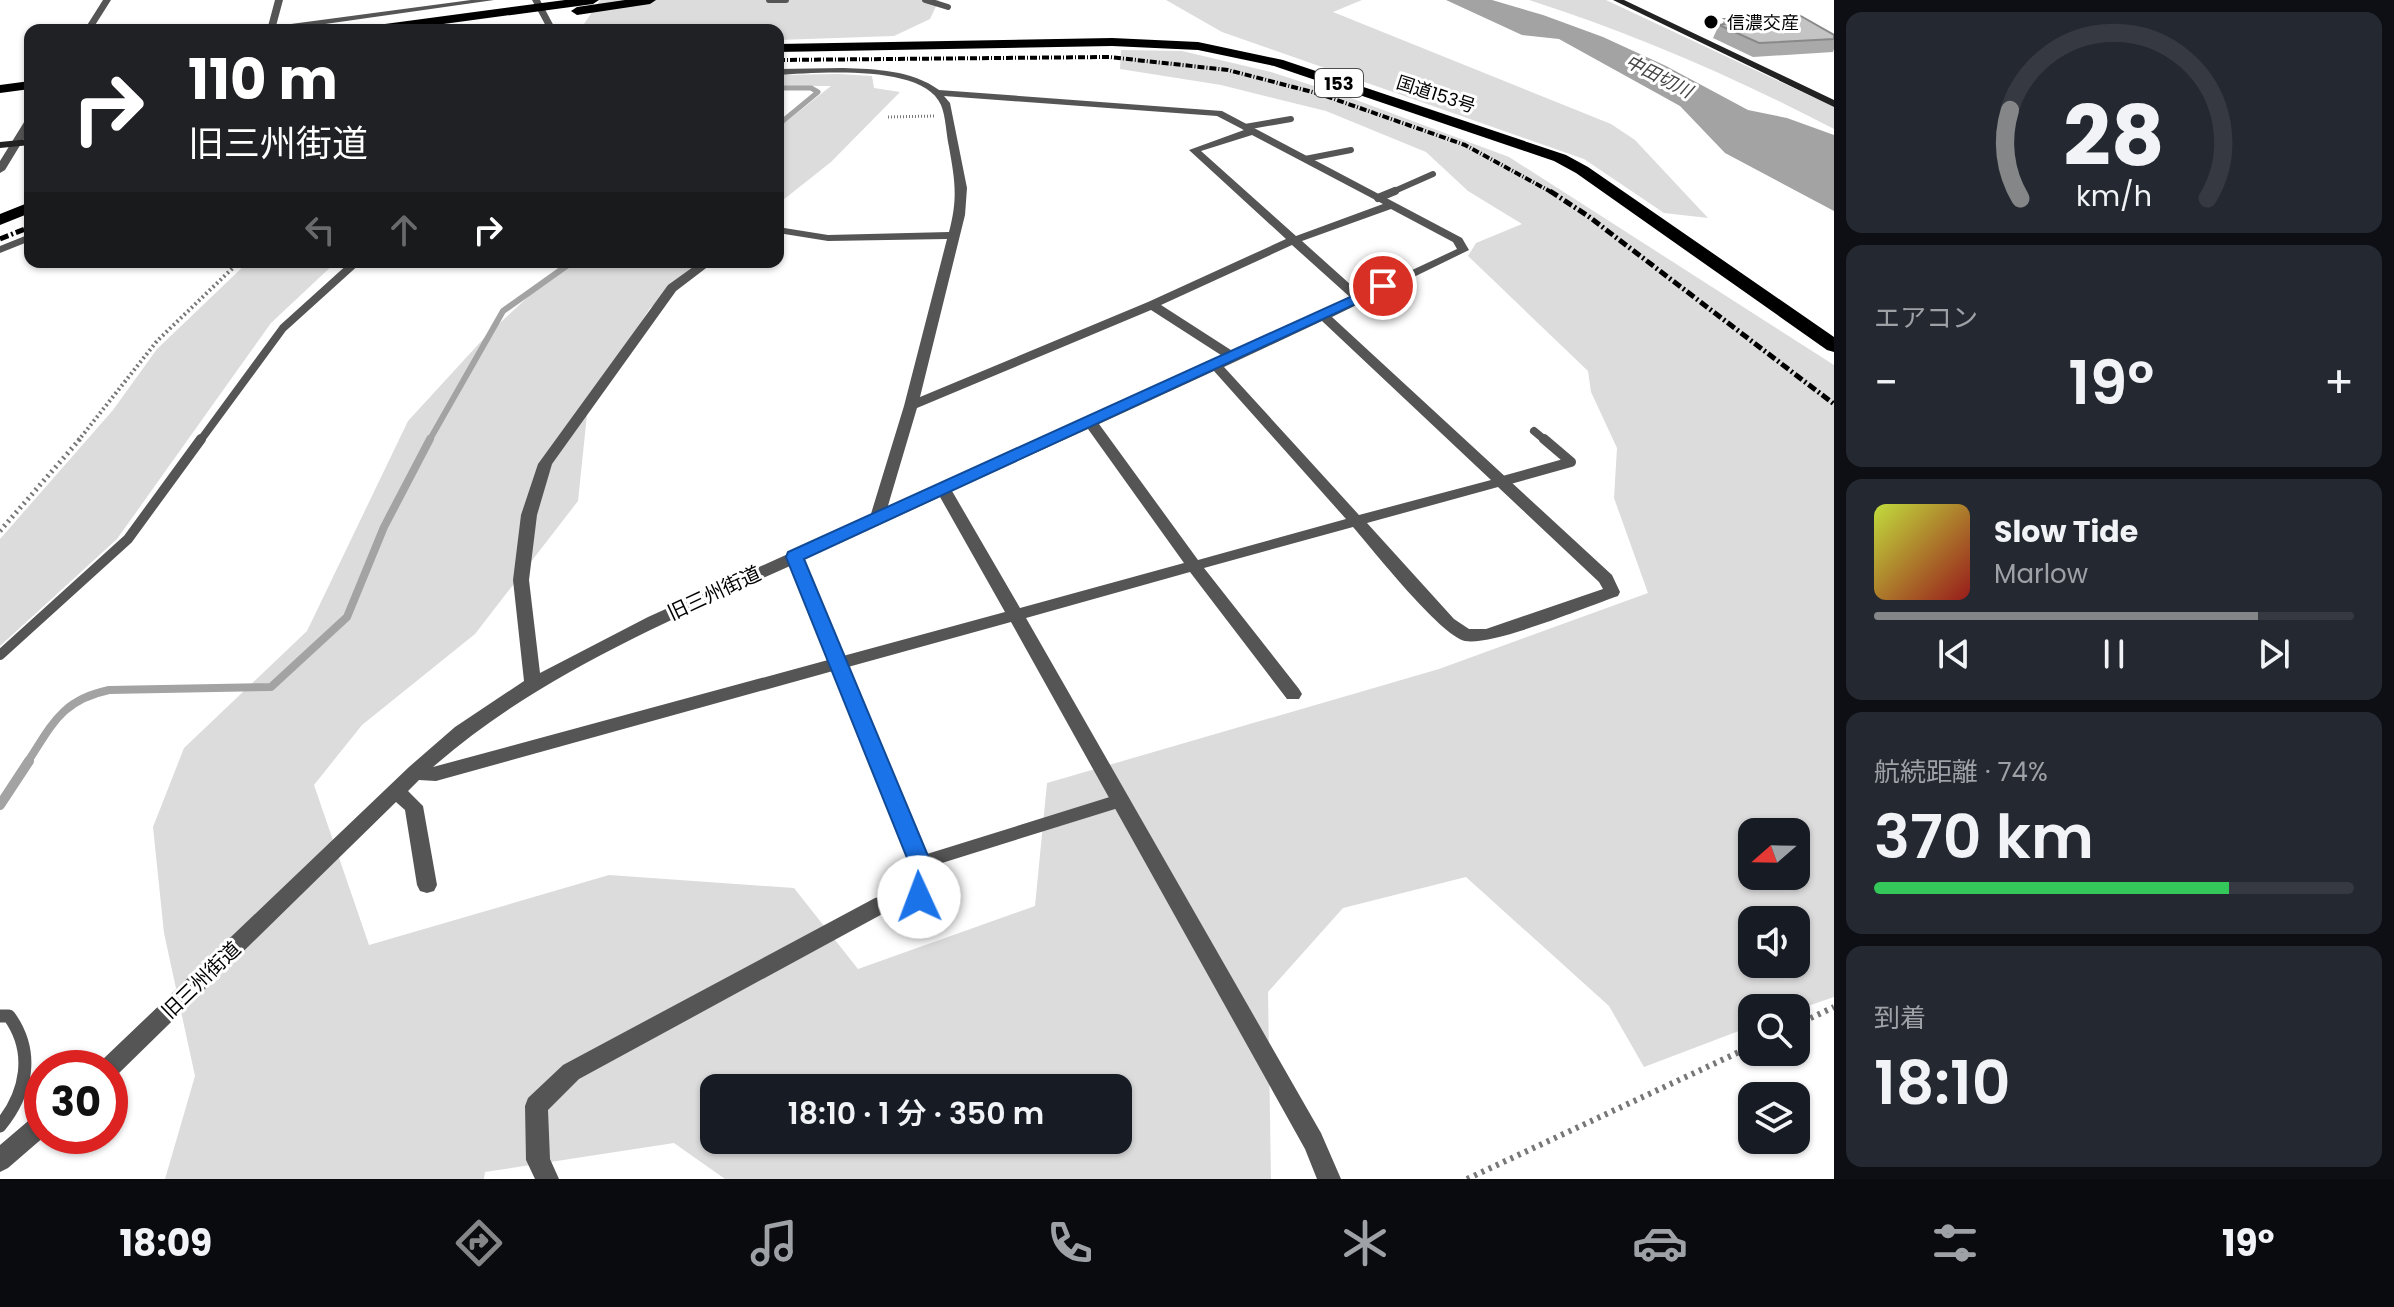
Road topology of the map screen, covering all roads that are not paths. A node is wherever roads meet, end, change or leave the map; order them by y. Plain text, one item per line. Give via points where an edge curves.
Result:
1 (107, 0) edge
2 (279, 0) edge
3 (490, 0) edge
4 (536, 0) edge
5 (593, 0) edge
6 (650, 0) edge
7 (769, 0) edge
8 (786, 0) edge
9 (925, 0) edge
10 (1617, 0) edge
11 (948, 7) dead end
12 (92, 24) edge
13 (272, 24) edge
14 (309, 24) edge
15 (415, 24) edge
16 (482, 24) edge
17 (548, 24) edge
18 (784, 48) edge
19 (784, 72) edge
20 (24, 76) edge
21 (0, 79) edge
22 (24, 86) edge
23 (0, 89) edge
24 (939, 93) junction
25 (1834, 104) edge
26 (1291, 119) dead end
27 (1249, 129) junction
28 (24, 131) edge
29 (24, 143) edge
30 (16, 144) junction
31 (0, 145) edge
32 (1351, 150) dead end
33 (1305, 159) junction
34 (0, 170) edge
35 (1433, 174) dead end
36 (1378, 198) junction
37 (1391, 205) junction
38 (24, 210) edge
39 (0, 220) edge
40 (784, 231) edge
41 (954, 235) junction
42 (24, 240) edge
43 (1294, 240) junction
44 (0, 250) edge
45 (349, 268) edge
46 (700, 268) edge
47 (1358, 298) junction
48 (1152, 305) junction
49 (1324, 316) junction
50 (1834, 346) edge
51 (1233, 357) junction
52 (1215, 365) junction
53 (911, 406) junction
54 (1090, 422) junction
55 (1534, 431) dead end
56 (1503, 481) junction
57 (943, 489) junction
58 (877, 518) junction
59 (1357, 523) junction
60 (794, 557) junction
61 (1194, 566) junction
62 (1018, 616) junction
63 (0, 655) edge
64 (841, 665) junction
65 (533, 684) junction
66 (1293, 694) dead end
67 (415, 772) junction
68 (395, 791) junction
69 (1122, 800) junction
70 (920, 863) junction
71 (427, 885) dead end
72 (0, 1016) edge
73 (128, 1050) edge
74 (0, 1126) edge
75 (24, 1139) edge
76 (0, 1160) edge
77 (547, 1179) edge
78 (1329, 1179) edge

1 - 12 street
2 - 13 street
3 - 14 street
4 - 17 street
5 - 15 highway
6 - 16 highway
7 - 8 lane
9 - 11 lane
10 - 25 street
18 - 50 highway, 国道153号 / 153 via 1157,43 1224,50 1278,63 1560,158
19 - 24 street via 873,72
20 - 21 highway
22 - 23 highway
24 - 27 street via 1202,110
24 - 41 street via 962,188
26 - 27 lane
27 - 33 street
27 - 43 street via 1194,150
28 - 30 street
29 - 30 street
30 - 31 street
30 - 34 street
32 - 33 lane
33 - 36 street
35 - 36 lane
36 - 37 street
37 - 43 street
37 - 47 street, 旧三州街道 via 1458,240 1463,250
38 - 39 highway
40 - 41 street via 828,238
41 - 53 street
42 - 44 street
43 - 47 street
43 - 48 street
45 - 63 lane via 283,328 128,539
46 - 65 street via 672,288 545,464 529,515 521,580
47 - 49 street, 旧三州街道
48 - 51 street
48 - 53 street
49 - 51 street, 旧三州街道
49 - 56 street
51 - 52 street, 旧三州街道
52 - 54 street, 旧三州街道
52 - 59 street
53 - 58 street
54 - 57 street, 旧三州街道
54 - 61 street
55 - 56 lane via 1571,462
56 - 59 street
56 - 59 street via 1606,579 1612,592 1487,635 1466,635 1448,623
57 - 58 street, 旧三州街道
57 - 62 street
58 - 60 street, 旧三州街道
59 - 61 street
60 - 64 street
60 - 65 street, 旧三州街道
61 - 62 street
61 - 66 street
62 - 64 street
62 - 69 street
64 - 67 street via 436,774
64 - 70 street
65 - 67 street, 旧三州街道 via 461,732
67 - 68 street, 旧三州街道
68 - 71 street via 414,806
68 - 73 street, 旧三州街道
69 - 70 lane
69 - 78 street via 1313,1141
70 - 77 street via 919,897 882,904 571,1072 536,1106 538,1160
72 - 74 lane via 9,1016 21,1029 27,1052 23,1086
75 - 76 street

